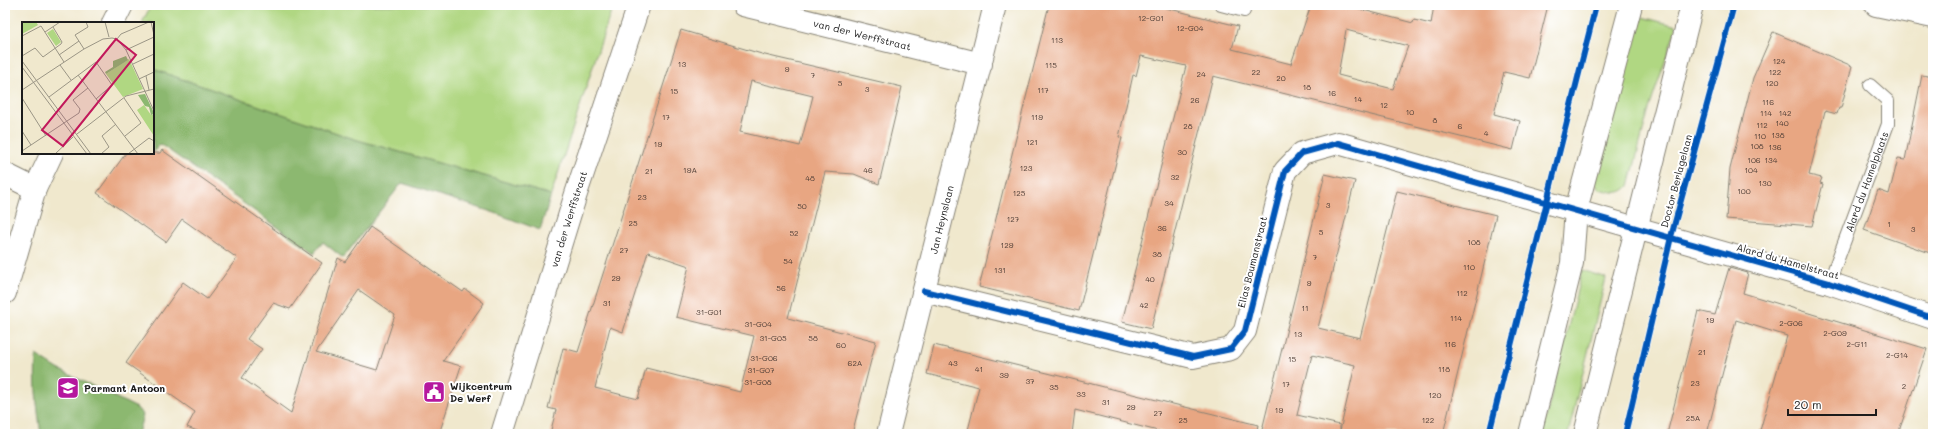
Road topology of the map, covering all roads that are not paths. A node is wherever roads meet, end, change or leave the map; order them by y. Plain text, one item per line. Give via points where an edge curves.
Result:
1 (122, 5) edge
2 (639, 5) edge
3 (743, 5) edge
4 (995, 5) edge
5 (1221, 5) edge
6 (1631, 5) edge
7 (1692, 5) edge
8 (1876, 5) edge
9 (1244, 11) dead end
10 (1933, 17) edge
11 (114, 22) edge
12 (982, 64) junction
13 (1870, 85) dead end
14 (52, 154) edge
15 (5, 174) edge
16 (34, 189) junction
17 (1576, 210) junction
18 (1637, 227) junction
19 (1829, 283) junction
20 (924, 291) junction
21 (5, 293) edge
22 (1933, 318) edge
23 (502, 434) edge
24 (888, 434) edge
25 (1530, 434) edge
26 (1585, 434) edge

1 - 11 street
2 - 23 street, van der Werffstraat via 576,194
3 - 12 street, van der Werffstraat
4 - 12 street, Jan Heynslaan
5 - 9 lane
6 - 17 street
7 - 18 street
8 - 10 street
12 - 20 street, Jan Heynslaan
13 - 19 lane, Alard du Hamelplaats via 1888,102 1888,124
14 - 16 street
15 - 16 street
16 - 21 street
17 - 18 street, Elias Boumanstraat
17 - 20 street, Elias Boumanstraat via 1338,143 1302,153 1285,171 1245,332 1231,349 1193,356
17 - 25 street via 1572,263
18 - 19 street, Alard du Hamelstraat
18 - 26 street
19 - 22 street, Alard du Hamelstraat
20 - 24 street, Jan Heynslaan

